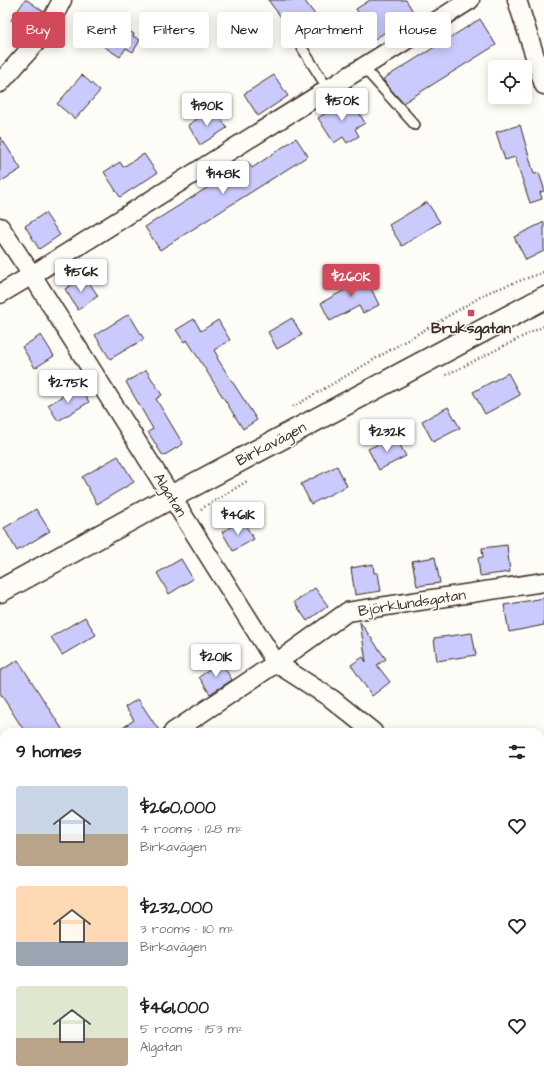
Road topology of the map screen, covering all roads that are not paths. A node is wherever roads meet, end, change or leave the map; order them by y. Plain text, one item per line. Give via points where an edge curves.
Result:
1 (62, 0) edge
2 (470, 0) edge
3 (517, 0) edge
4 (302, 48) dead end
5 (363, 67) junction
6 (0, 83) edge
7 (544, 85) edge
8 (328, 89) junction
9 (414, 126) dead end
10 (0, 227) edge
11 (32, 275) junction
12 (0, 294) edge
13 (544, 298) edge
14 (171, 497) junction
15 (544, 582) edge
16 (0, 591) edge
17 (276, 663) junction
18 (178, 728) edge
19 (368, 728) edge

1 - 6 street via 46,31
2 - 5 street
3 - 7 street
4 - 8 lane
5 - 8 street
5 - 9 lane
8 - 11 street
10 - 11 street, Algatan
11 - 12 street
11 - 14 street, Algatan
13 - 14 street, Birkavägen
14 - 16 street, Birkavägen
14 - 17 street, Algatan
15 - 17 street, Björklundsgatan via 348,612
17 - 18 street, Björklundsgatan
17 - 19 street, Algatan via 332,699

